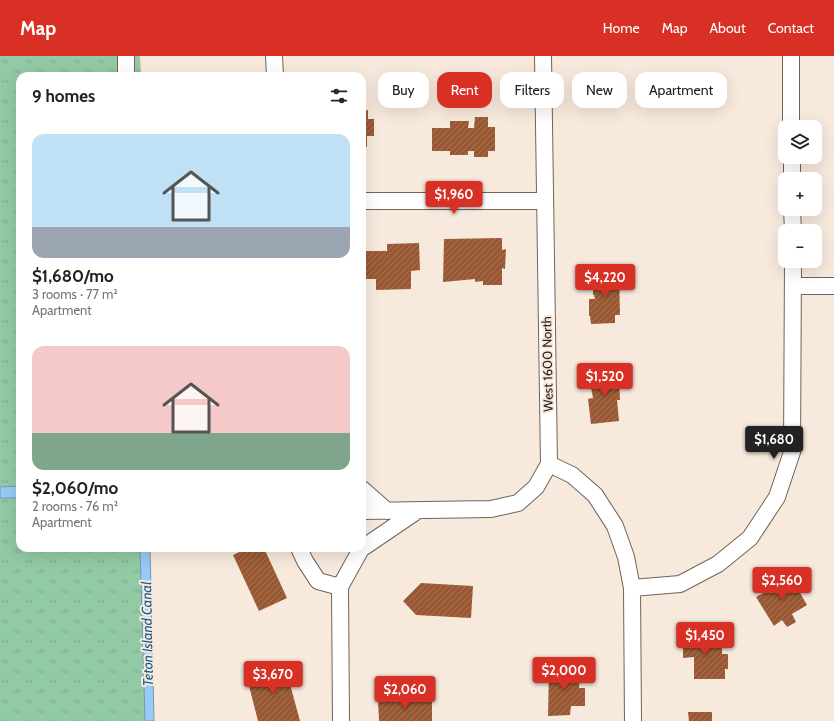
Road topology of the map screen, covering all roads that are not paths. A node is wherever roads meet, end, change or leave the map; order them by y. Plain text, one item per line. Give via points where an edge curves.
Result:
1 (126, 56) edge
2 (274, 56) edge
3 (543, 56) edge
4 (791, 56) edge
5 (126, 72) edge
6 (275, 72) edge
7 (792, 120) edge
8 (545, 201) junction
9 (366, 202) edge
10 (793, 268) edge
11 (793, 286) junction
12 (834, 286) edge
13 (548, 464) junction
14 (366, 493) edge
15 (366, 511) edge
16 (387, 511) junction
17 (417, 511) junction
18 (366, 545) edge
19 (301, 552) edge
20 (358, 552) edge
21 (340, 587) junction
22 (632, 588) junction
23 (341, 721) edge
24 (633, 721) edge

1 - 5 street
2 - 6 street
3 - 8 street, West 1600 North
4 - 7 street
8 - 9 street
8 - 13 street, West 1600 North
10 - 11 street
11 - 12 street
11 - 22 street via 792,452 777,497 750,538 718,564 680,584
13 - 17 street, West 1600 North via 536,487 518,503 491,509
13 - 22 street via 572,475 595,495 615,526 626,557
14 - 16 street
15 - 16 street, West 1600 North
16 - 17 street, West 1600 North
17 - 18 street
19 - 21 street via 318,581
20 - 21 street
21 - 23 street
22 - 24 street

